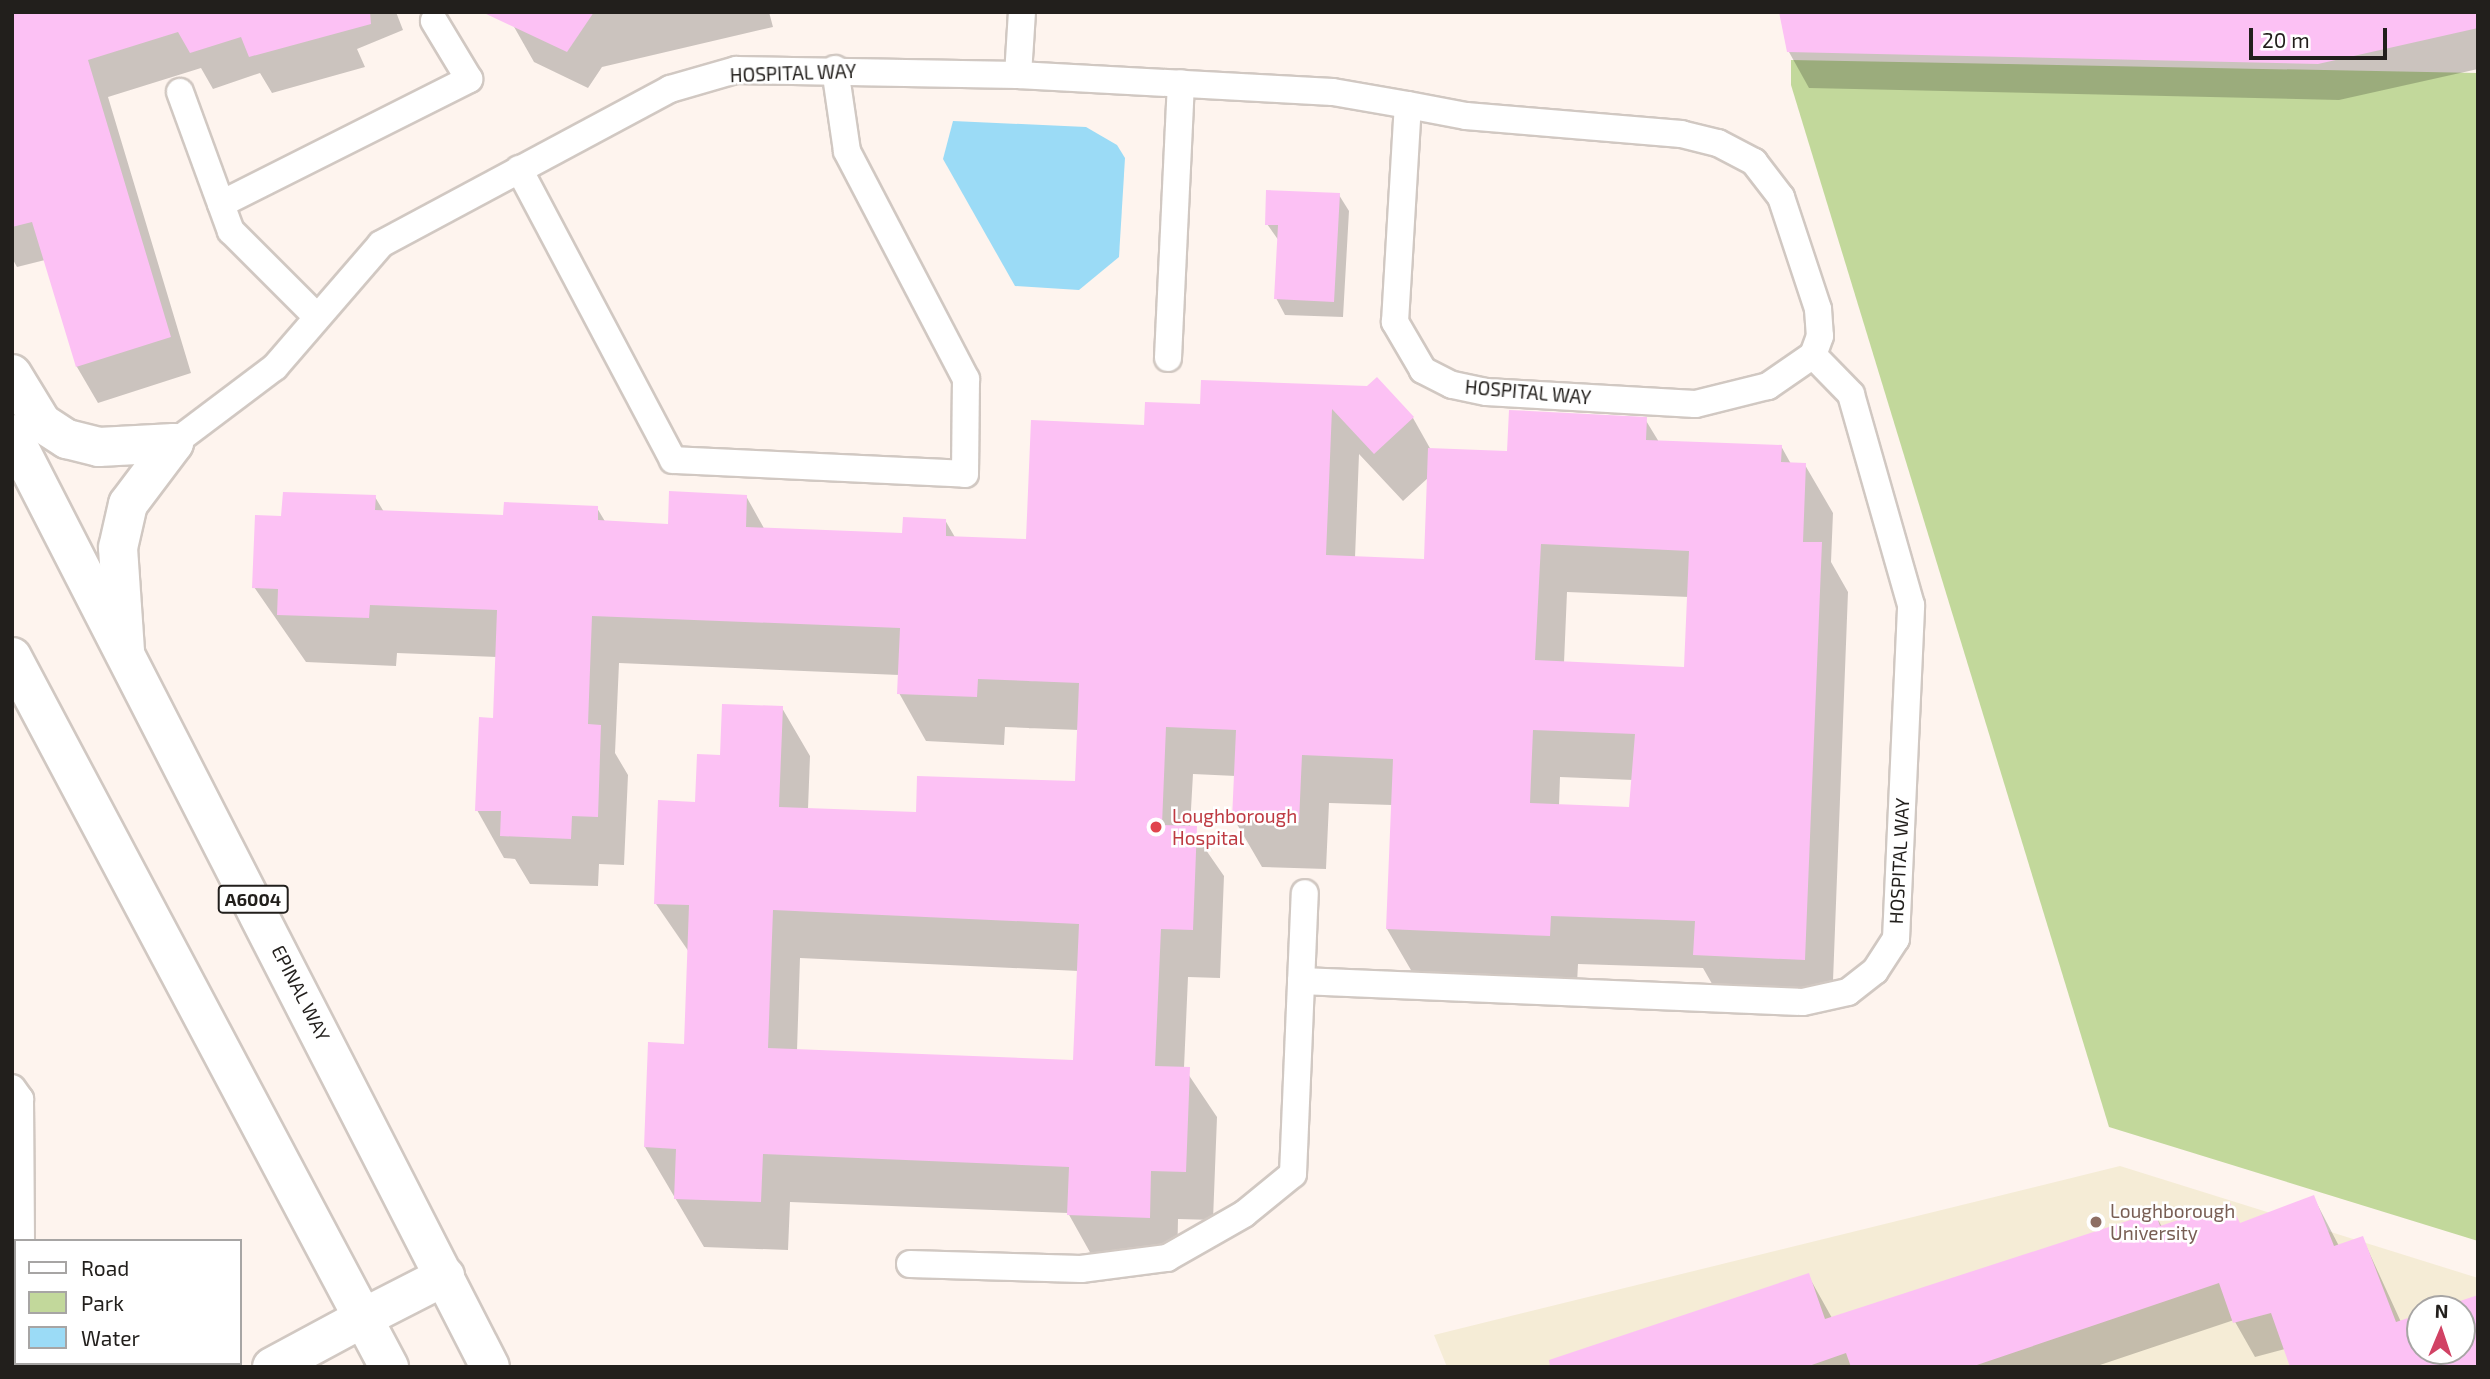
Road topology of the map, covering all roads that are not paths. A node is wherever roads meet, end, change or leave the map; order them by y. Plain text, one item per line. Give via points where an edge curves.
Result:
1 (1022, 12) edge
2 (434, 21) dead end
3 (835, 69) junction
4 (1018, 75) junction
5 (1181, 83) junction
6 (180, 92) dead end
7 (1408, 106) junction
8 (519, 169) junction
9 (221, 204) junction
10 (316, 316) junction
11 (1813, 355) junction
12 (1168, 358) dead end
13 (12, 374) edge
14 (174, 443) junction
15 (18, 453) edge
16 (125, 650) junction
17 (12, 657) edge
18 (1305, 893) dead end
19 (1301, 981) junction
20 (12, 1088) edge
21 (21, 1239) edge
22 (910, 1264) dead end
23 (445, 1276) junction
24 (365, 1317) junction
25 (272, 1367) edge
26 (389, 1367) edge
27 (490, 1367) edge

1 - 4 lane
2 - 9 lane via 469,79
3 - 4 lane, HOSPITAL WAY
3 - 8 lane, HOSPITAL WAY via 736,71 670,89
3 - 8 lane via 847,151 966,379 965,474 673,460
4 - 5 lane, HOSPITAL WAY
5 - 7 lane, HOSPITAL WAY via 1332,92
5 - 12 lane
6 - 9 lane
7 - 11 lane, HOSPITAL WAY via 1681,134 1718,142 1754,162 1781,197 1818,309 1820,337
7 - 11 lane, HOSPITAL WAY via 1395,322 1423,370 1452,385 1486,392 1695,404 1768,386
8 - 10 lane, HOSPITAL WAY via 381,244
9 - 10 lane via 230,231
10 - 14 lane, HOSPITAL WAY via 275,367
11 - 19 lane, HOSPITAL WAY via 1851,394 1911,605 1896,939 1875,971 1848,992 1803,1002
13 - 14 main road via 42,423 67,439 99,447
14 - 16 main road, HOSPITAL WAY via 128,504 118,548
15 - 16 main road, EPINAL WAY / A6004
16 - 23 main road, EPINAL WAY / A6004
17 - 24 main road
18 - 19 lane
19 - 22 lane via 1293,1174 1244,1214 1167,1258 1129,1267
20 - 21 lane via 20,1099
23 - 24 main road
23 - 27 main road, EPINAL WAY / A6004
24 - 25 main road
24 - 26 main road

